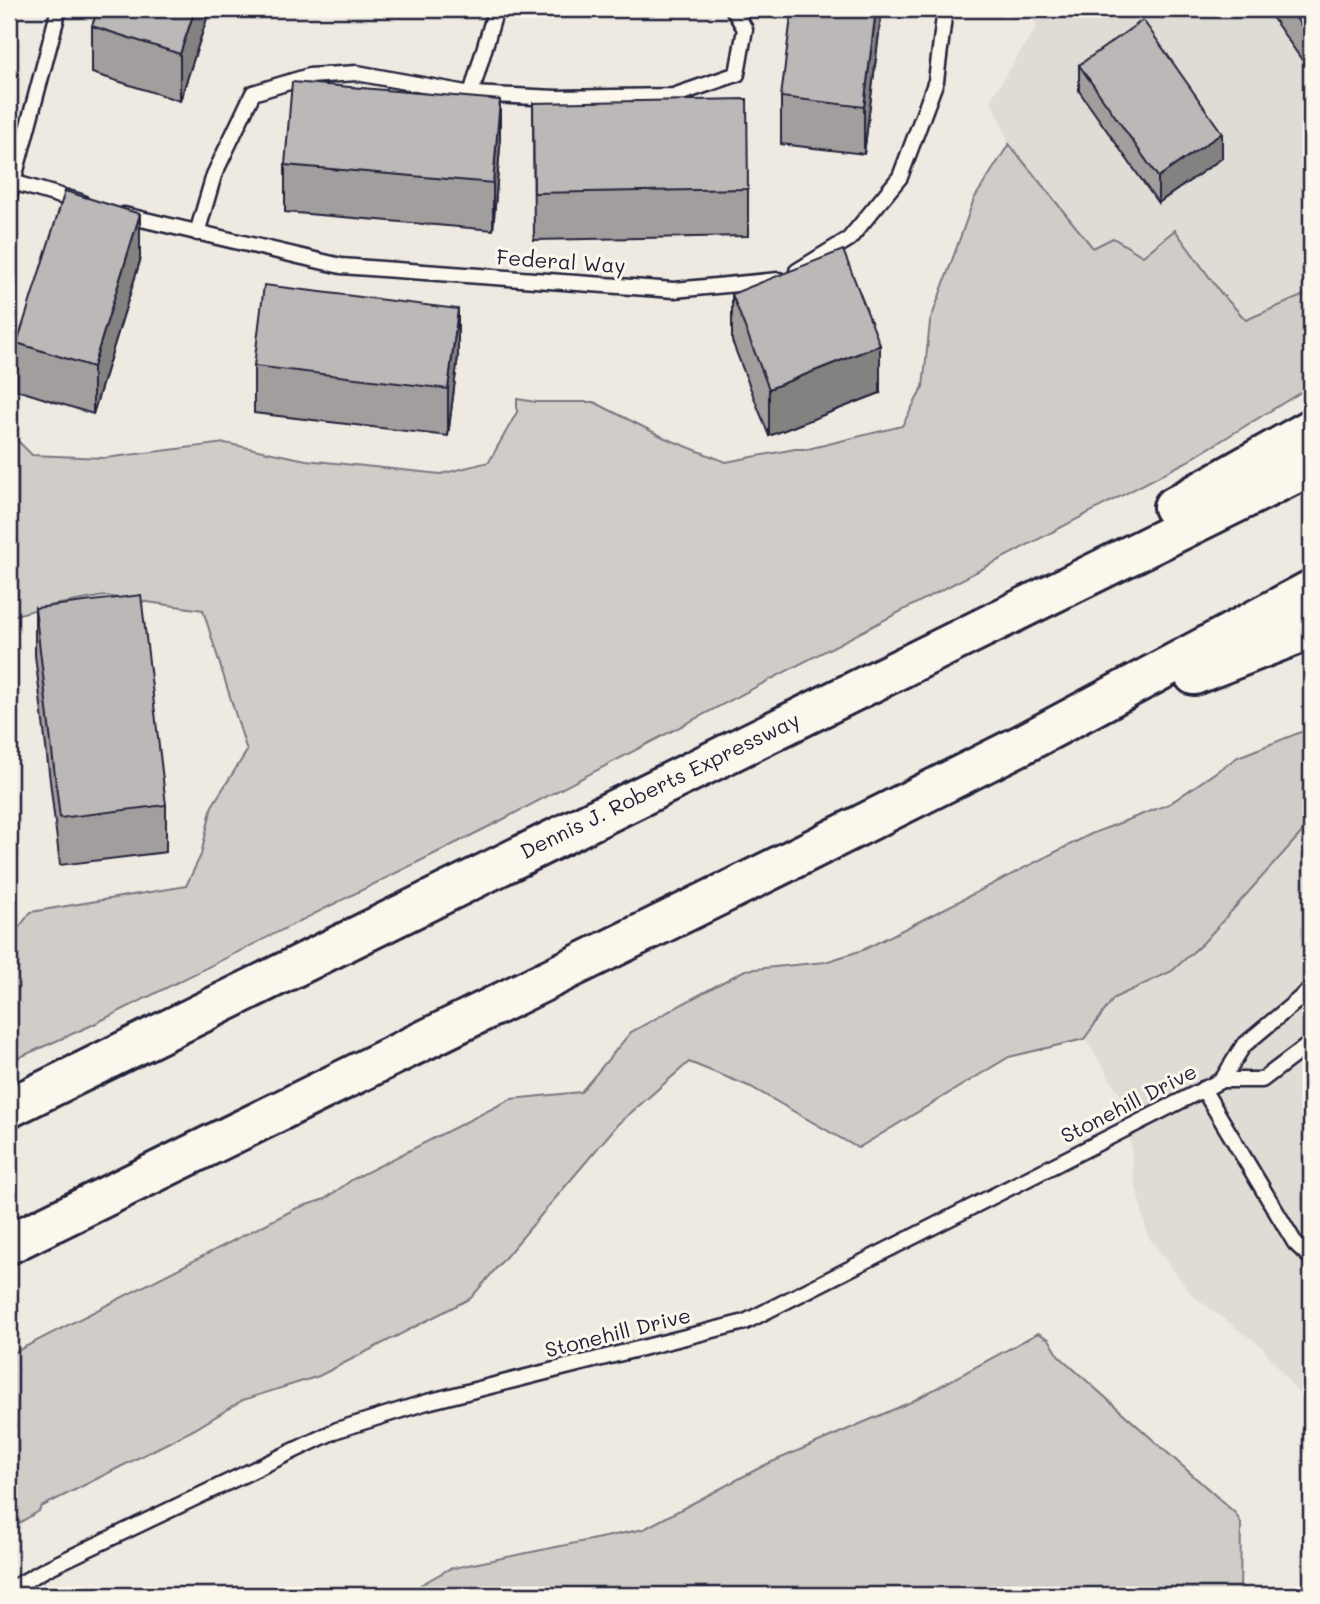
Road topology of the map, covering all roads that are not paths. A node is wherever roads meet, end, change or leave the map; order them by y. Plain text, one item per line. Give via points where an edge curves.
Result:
1 (59, 9) edge
2 (496, 9) edge
3 (733, 9) edge
4 (945, 9) edge
5 (471, 94) junction
6 (11, 181) edge
7 (9, 197) edge
8 (197, 233) junction
9 (1311, 429) edge
10 (1311, 466) edge
11 (1311, 590) edge
12 (1311, 629) edge
13 (812, 712) junction
14 (1023, 744) junction
15 (1311, 989) edge
16 (1311, 1043) edge
17 (1222, 1080) junction
18 (1203, 1089) junction
19 (9, 1108) edge
20 (78, 1209) junction
21 (9, 1244) edge
22 (9, 1252) edge
23 (1311, 1258) edge
24 (9, 1590) edge

1 - 6 lane
2 - 5 lane
3 - 5 lane via 746,29 737,74 673,96
4 - 8 lane, Federal Way via 936,81 900,177 849,239 783,280 674,290 517,280 341,265
5 - 8 lane via 357,73 309,76 253,93 214,176
6 - 7 lane
6 - 8 lane, Federal Way
9 - 13 highway
10 - 13 highway, Dennis J. Roberts Expressway
11 - 14 highway
12 - 14 highway
13 - 19 highway, Dennis J. Roberts Expressway
14 - 20 highway
15 - 17 lane, Stonehill Drive via 1243,1045
16 - 17 lane, Stonehill Drive via 1262,1080
17 - 18 lane, Stonehill Drive
18 - 23 lane via 1295,1243
18 - 24 lane, Stonehill Drive via 745,1322 427,1402 337,1430
20 - 21 highway
20 - 22 highway

